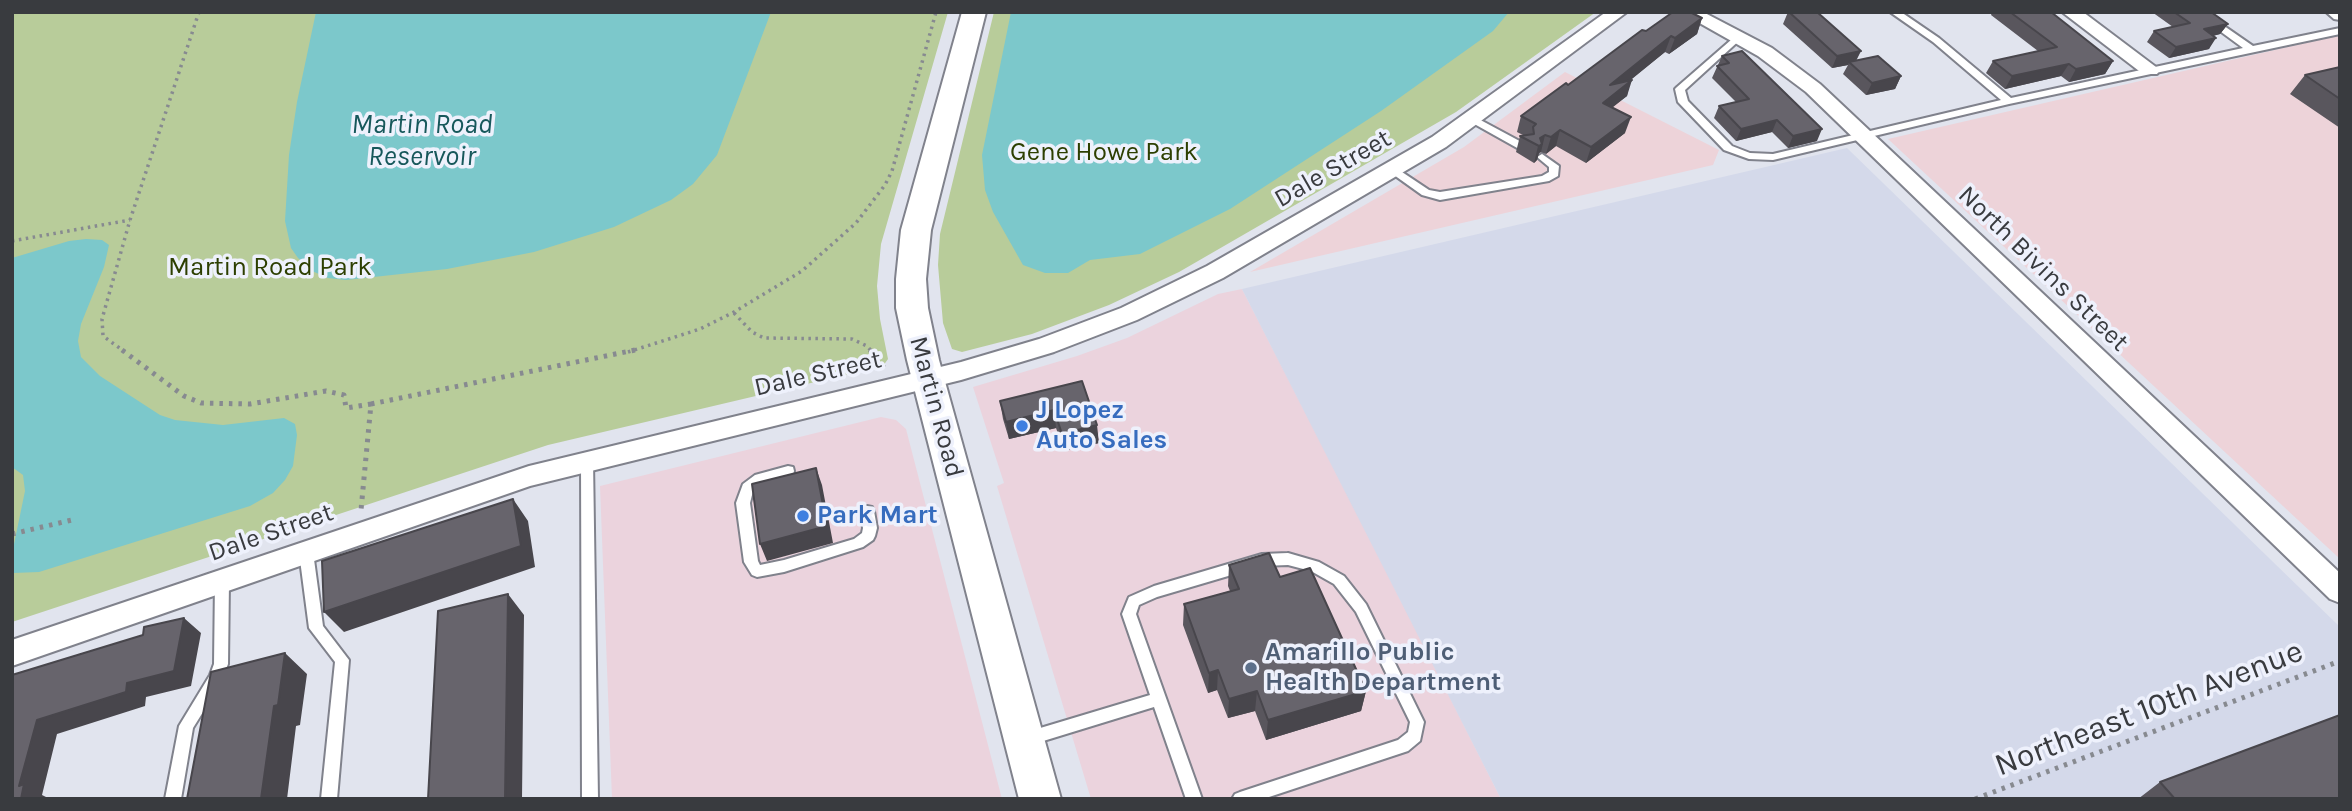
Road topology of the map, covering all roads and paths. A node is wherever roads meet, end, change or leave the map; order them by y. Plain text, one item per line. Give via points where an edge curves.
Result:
1 (199, 12) edge
2 (936, 12) edge
3 (974, 12) edge
4 (1618, 12) edge
5 (1689, 12) edge
6 (1894, 12) edge
7 (2071, 12) edge
8 (2198, 12) edge
9 (2335, 12) edge
10 (2340, 15) edge
11 (2340, 31) edge
12 (1739, 36) junction
13 (2251, 49) junction
14 (2150, 70) junction
15 (2009, 101) junction
16 (1473, 119) junction
17 (1862, 135) junction
18 (1523, 147) edge
19 (1542, 157) edge
20 (1392, 170) junction
21 (130, 220) junction
22 (12, 242) edge
23 (734, 313) junction
24 (885, 369) dead end
25 (928, 378) junction
26 (371, 404) junction
27 (587, 460) junction
28 (788, 471) dead end
29 (361, 510) dead end
30 (867, 511) dead end
31 (72, 520) dead end
32 (12, 534) edge
33 (306, 552) junction
34 (222, 581) junction
35 (2340, 591) edge
36 (12, 653) edge
37 (2340, 661) edge
38 (1157, 700) junction
39 (1024, 740) junction
40 (173, 799) edge
41 (329, 799) edge
42 (590, 799) edge
43 (1040, 799) edge
44 (1194, 799) edge
45 (1240, 799) edge
46 (1975, 799) edge

1 - 21 path
2 - 23 path via 885,185 830,248
3 - 25 street, Martin Road via 912,253 912,308
4 - 16 street, Dale Street
5 - 12 street, North Bivins Street
6 - 15 lane via 1936,40
7 - 14 street
8 - 13 lane
9 - 10 street
11 - 13 lane
12 - 17 street, North Bivins Street via 1800,77
12 - 17 lane via 1680,89 1684,102 1728,148 1749,156 1773,157
13 - 14 lane
14 - 15 lane
15 - 17 lane
16 - 18 lane
16 - 20 street, Dale Street
17 - 35 street, North Bivins Street
19 - 20 lane via 1554,166 1554,174 1545,179 1440,196 1426,193
20 - 25 street, Dale Street via 1148,306 1046,345
21 - 22 path
21 - 26 path via 102,319 103,336 109,344 201,403 250,404 326,391 344,395 346,408
23 - 24 path via 764,338 852,339 873,352
23 - 26 path via 663,342 606,358
25 - 27 street, Dale Street
25 - 39 street, Martin Road
26 - 29 path
27 - 33 street, Dale Street
27 - 42 lane
28 - 30 lane via 760,479 748,488 743,503 751,562 757,570 858,543 868,536
31 - 32 path
33 - 34 street, Dale Street
33 - 41 lane via 316,628 342,660
34 - 36 street, Dale Street
34 - 40 lane via 221,664 186,726
37 - 46 path, Northeast 10th Avenue
38 - 39 lane
38 - 44 lane
38 - 45 lane via 1129,614 1133,601 1262,560 1288,559 1339,580 1361,608 1417,722 1415,736 1403,746
39 - 43 street, Martin Road

